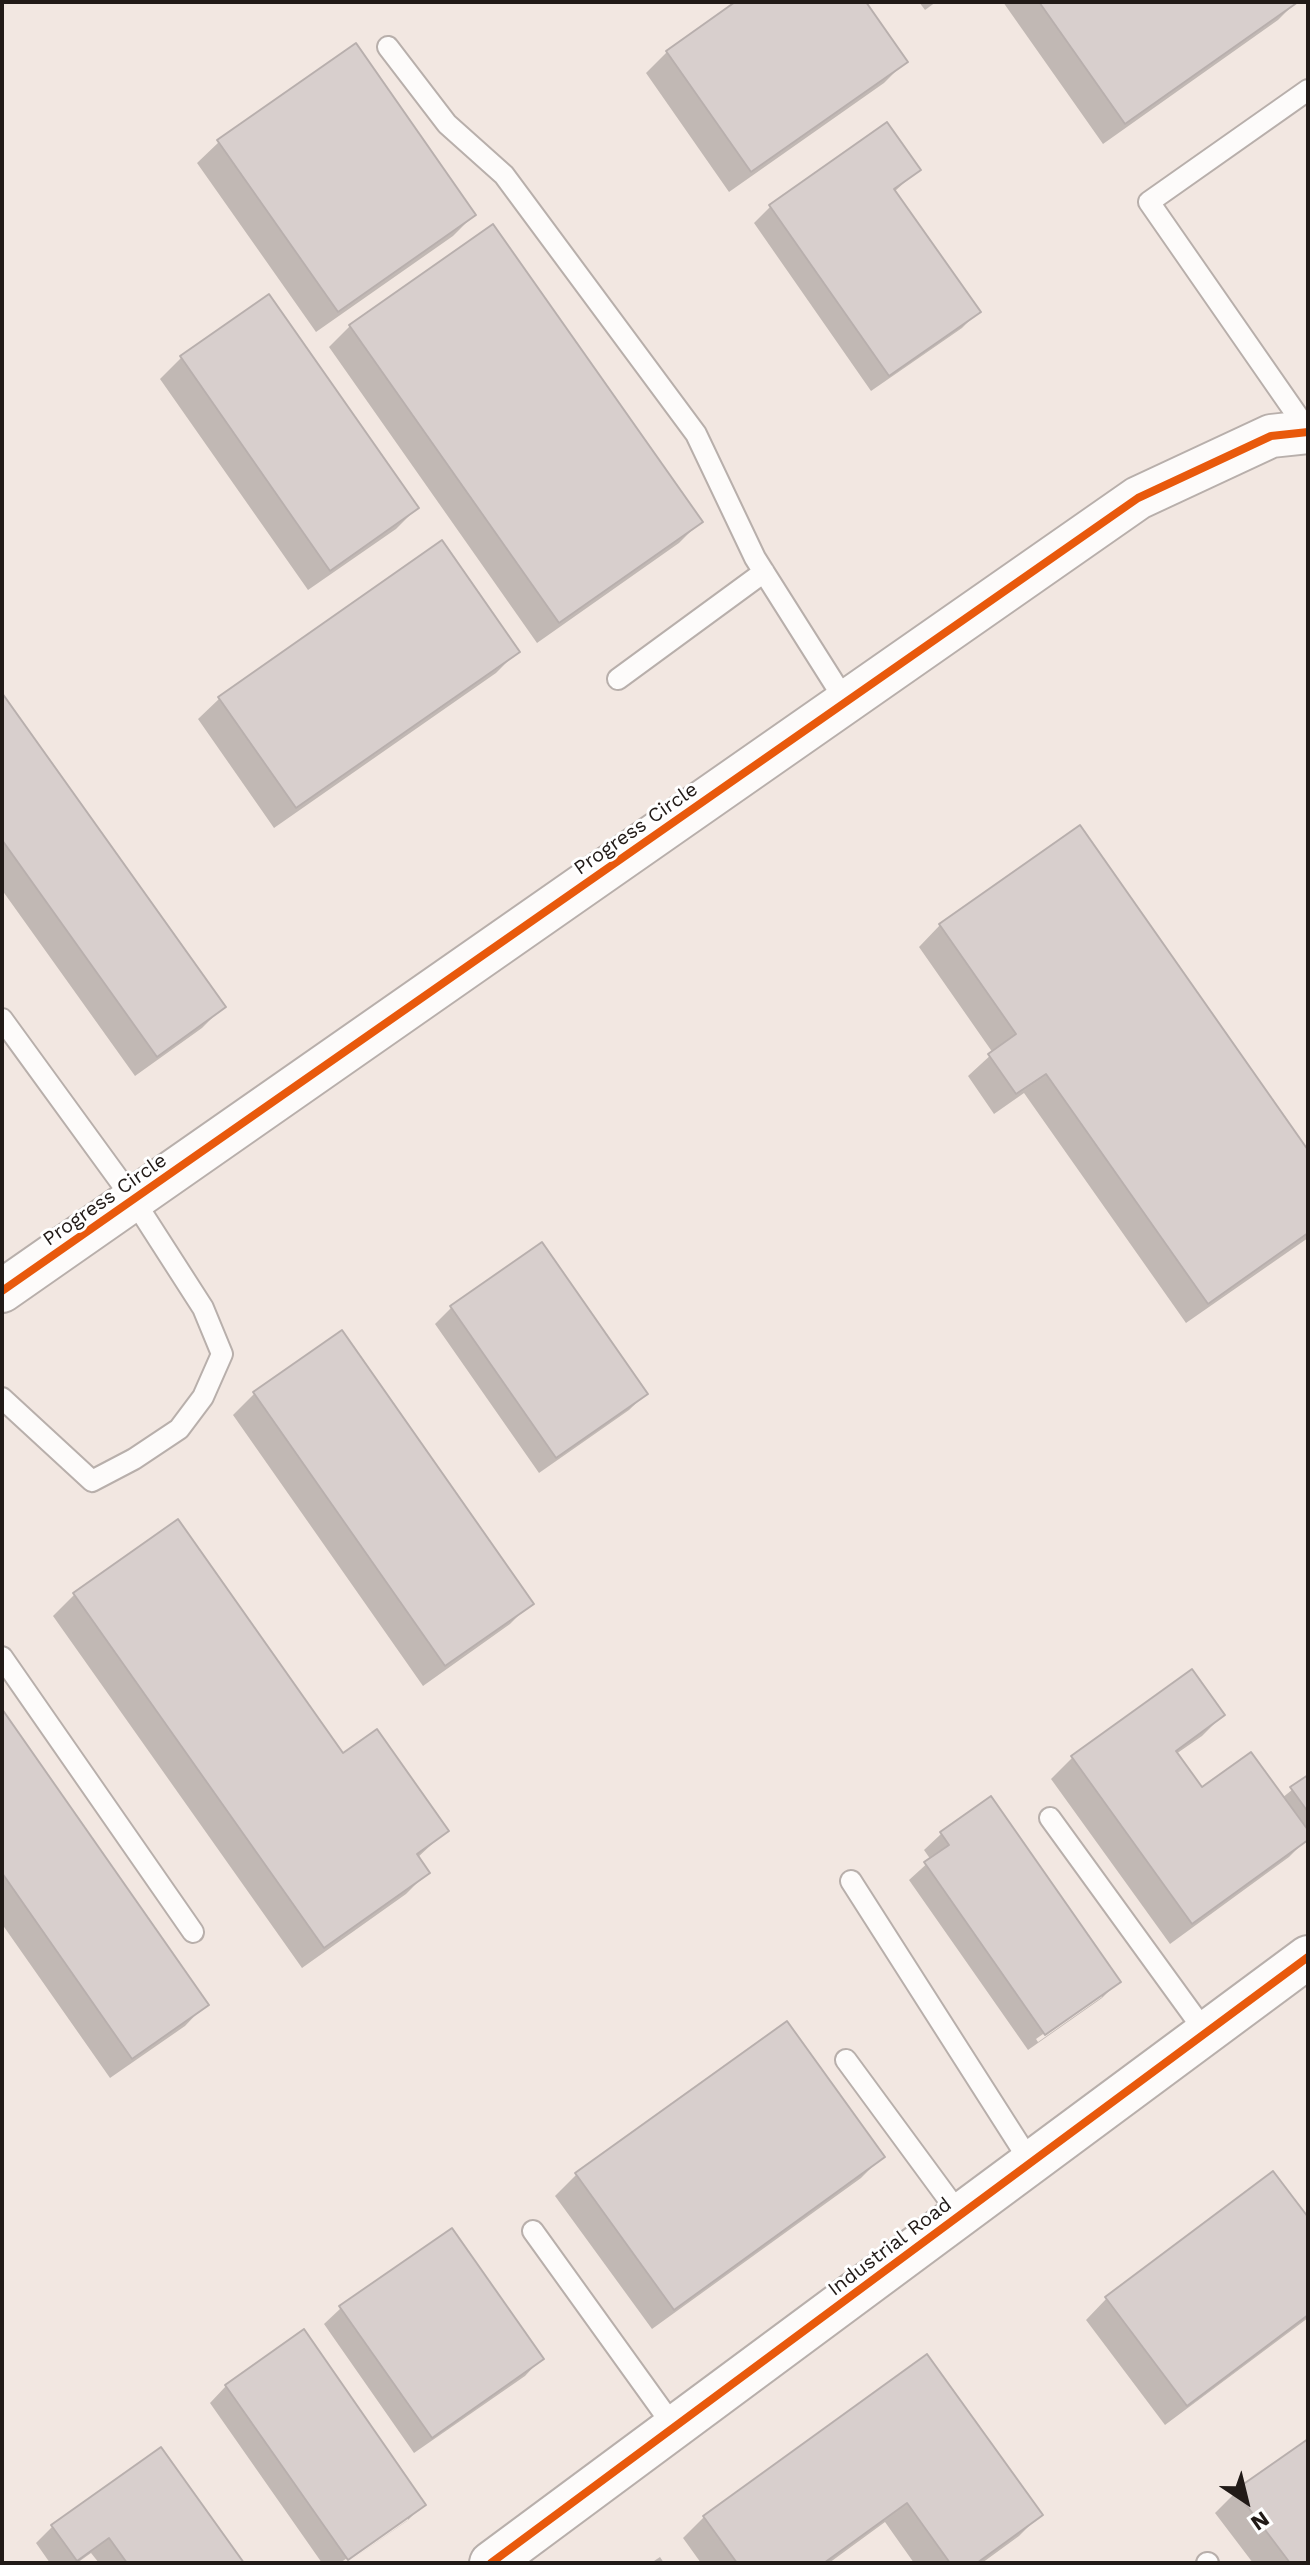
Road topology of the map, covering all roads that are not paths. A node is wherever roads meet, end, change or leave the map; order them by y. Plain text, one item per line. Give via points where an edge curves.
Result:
1 (388, 47) dead end
2 (1308, 90) edge
3 (1308, 432) edge
4 (764, 572) junction
5 (618, 679) dead end
6 (846, 702) junction
7 (2, 1019) edge
8 (133, 1199) junction
9 (2, 1291) edge
10 (2, 1398) edge
11 (2, 1657) edge
12 (1050, 1818) dead end
13 (851, 1881) dead end
14 (193, 1932) dead end
15 (1308, 1957) edge
16 (1206, 2033) junction
17 (846, 2060) dead end
18 (1031, 2163) junction
19 (960, 2215) junction
20 (533, 2231) dead end
21 (674, 2427) junction
22 (491, 2563) edge

1 - 4 lane via 447,124 504,175 696,434
2 - 3 lane via 1149,202
3 - 6 street, Progress Circle via 1271,436 1138,498
4 - 5 lane
4 - 6 lane
6 - 8 street, Progress Circle
7 - 8 lane
8 - 9 street, Progress Circle
8 - 10 lane via 203,1308 222,1354 203,1397 179,1429 92,1481
11 - 14 lane
12 - 16 lane
13 - 18 lane
15 - 16 street, Industrial Road
16 - 18 street, Industrial Road
17 - 19 lane
18 - 19 street, Industrial Road
19 - 21 street, Industrial Road
20 - 21 lane
21 - 22 street, Industrial Road

